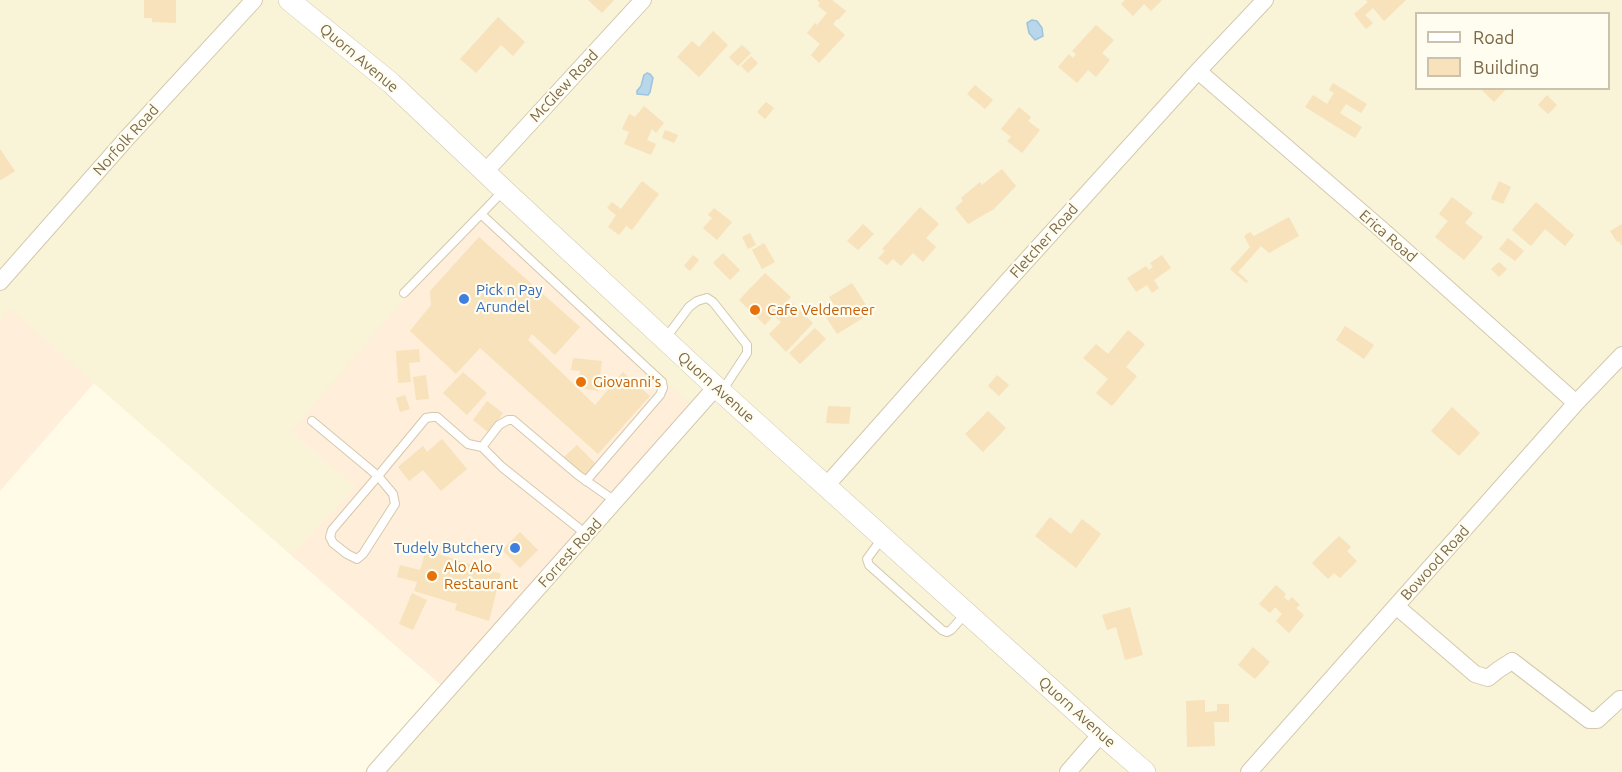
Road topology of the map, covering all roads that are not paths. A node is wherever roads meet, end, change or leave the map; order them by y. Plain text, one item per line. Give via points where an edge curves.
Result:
1 (255, 0) edge
2 (289, 0) edge
3 (643, 0) edge
4 (1265, 0) edge
5 (1198, 71) junction
6 (485, 172) junction
7 (504, 190) junction
8 (482, 214) junction
9 (0, 282) edge
10 (404, 293) dead end
11 (665, 340) junction
12 (1622, 356) edge
13 (719, 390) junction
14 (1576, 403) junction
15 (312, 421) dead end
16 (482, 447) junction
17 (378, 476) junction
18 (586, 481) junction
19 (826, 486) junction
20 (615, 501) junction
21 (586, 534) junction
22 (883, 537) junction
23 (1396, 606) junction
24 (966, 613) junction
25 (1622, 699) edge
26 (1101, 734) junction
27 (375, 772) edge
28 (1068, 772) edge
29 (1145, 772) edge
30 (1249, 772) edge

1 - 9 street, Norfolk Road
2 - 6 street, Quorn Avenue via 391,83
3 - 6 street, McGlew Road
4 - 5 street, Fletcher Road
5 - 14 street, Erica Road
5 - 19 street, Fletcher Road
6 - 7 street, Quorn Avenue
7 - 8 lane
7 - 11 street, Quorn Avenue
8 - 10 lane
8 - 18 lane via 662,382 660,395
11 - 13 street, Quorn Avenue
11 - 13 lane via 689,307 707,298 713,302 747,345 747,353
12 - 14 street, Bowood Road
13 - 19 street, Quorn Avenue
13 - 20 street, Forrest Road
14 - 23 street, Bowood Road
15 - 17 lane
16 - 17 lane via 468,444 437,417 426,418
16 - 18 lane via 499,425 513,420
16 - 21 lane
17 - 17 lane via 330,537 357,558 395,504 393,494
18 - 20 lane
19 - 22 street, Quorn Avenue
20 - 21 street, Forrest Road
21 - 27 street, Forrest Road
22 - 24 street, Quorn Avenue
22 - 24 lane via 867,560 869,565 942,630 951,630
23 - 25 street via 1475,674 1488,678 1512,662 1589,720 1597,720
23 - 30 street, Bowood Road
24 - 26 street, Quorn Avenue
26 - 28 street
26 - 29 street, Quorn Avenue

